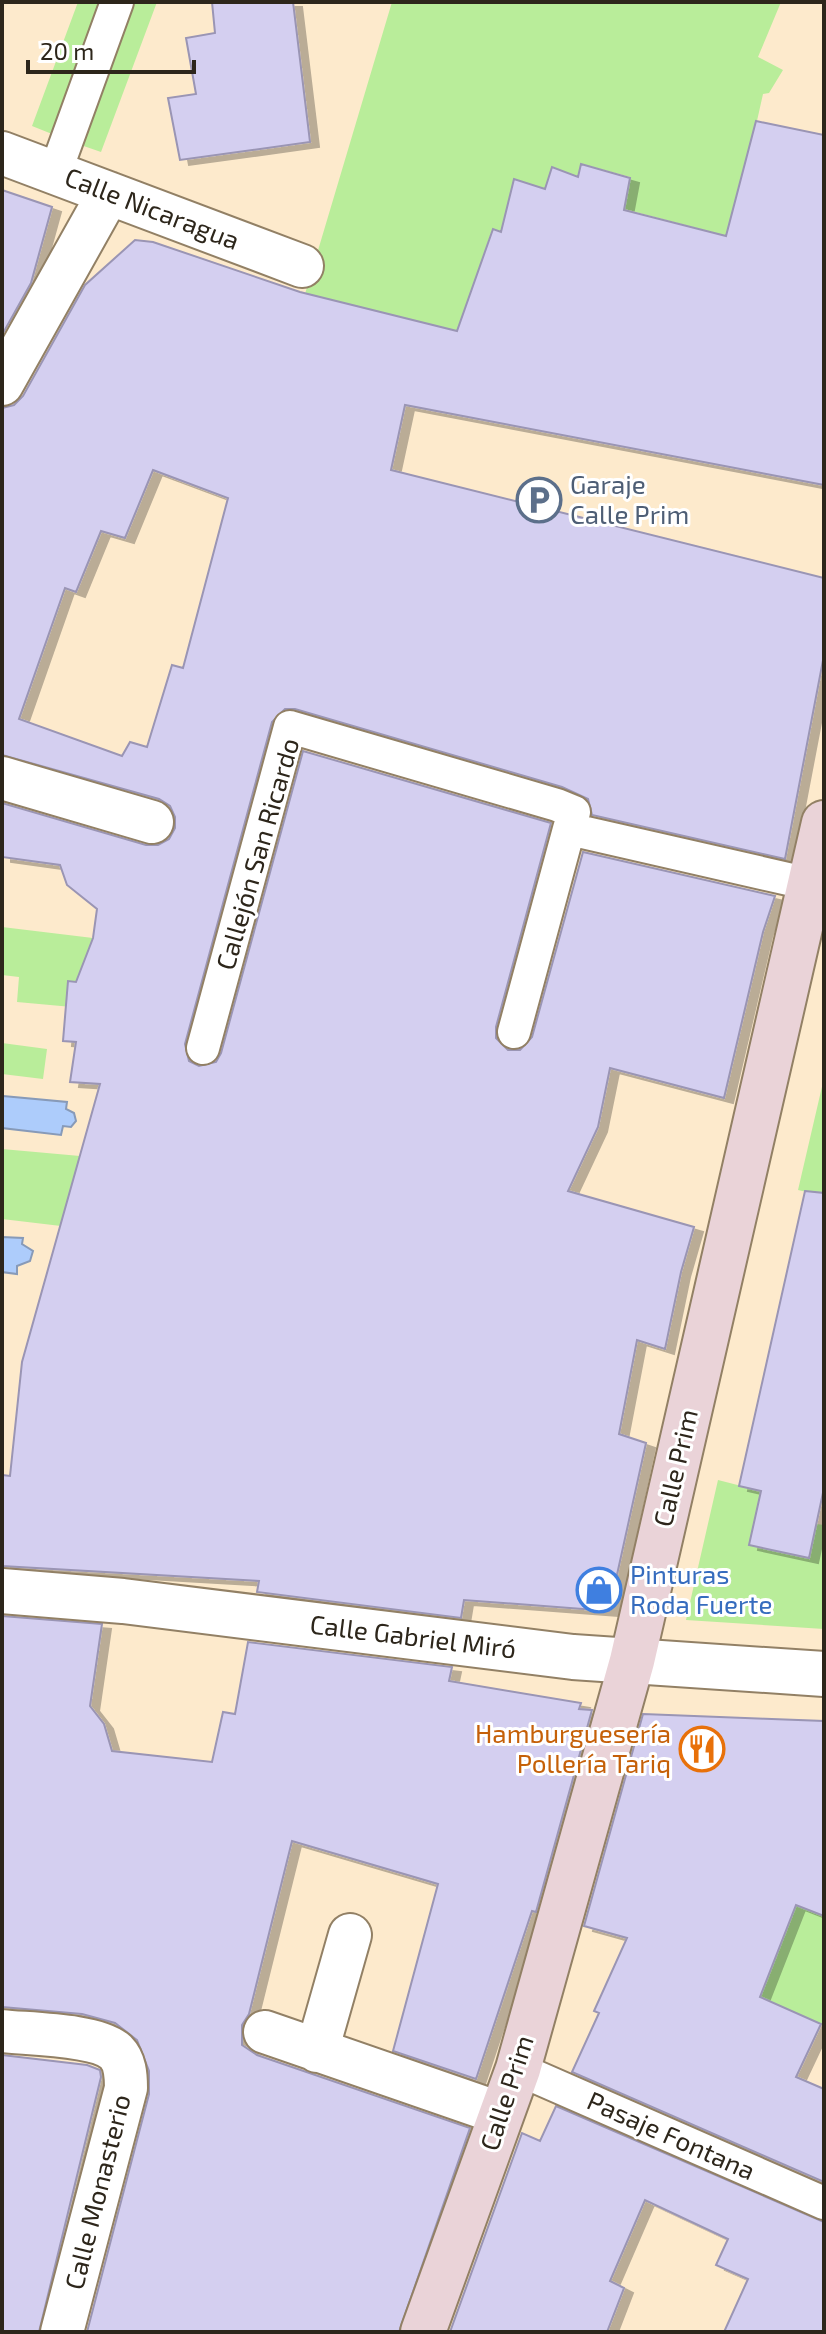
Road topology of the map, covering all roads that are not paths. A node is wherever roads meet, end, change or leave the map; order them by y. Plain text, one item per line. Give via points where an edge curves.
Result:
1 (117, 2) edge
2 (2, 153) edge
3 (55, 173) junction
4 (109, 193) junction
5 (302, 266) dead end
6 (2, 384) edge
7 (2, 778) edge
8 (152, 822) dead end
9 (824, 823) edge
10 (569, 829) junction
11 (810, 884) junction
12 (514, 1032) dead end
13 (203, 1048) dead end
14 (2, 1591) edge
15 (632, 1661) junction
16 (824, 1674) edge
17 (350, 1935) dead end
18 (2, 2031) edge
19 (265, 2032) dead end
20 (317, 2051) junction
21 (518, 2069) junction
22 (502, 2114) junction
23 (824, 2203) edge
24 (62, 2332) edge
25 (423, 2332) edge

1 - 3 street
2 - 3 street, Calle Nicaragua
3 - 4 street, Calle Nicaragua
4 - 5 street, Calle Nicaragua
4 - 6 street
7 - 8 street
9 - 11 main road, Calle Prim
10 - 11 street
10 - 12 street
10 - 13 street, Callejón San Ricardo via 574,812 557,805 290,727
11 - 15 main road, Calle Prim
14 - 15 street, Calle Gabriel Miró
15 - 16 street, Calle Gabriel Miró
15 - 21 main road, Calle Prim
17 - 20 street
18 - 24 street, Calle Monasterio via 91,2041 117,2052 122,2062 126,2088
19 - 20 street
20 - 22 street
21 - 22 main road, Calle Prim
21 - 23 street, Pasaje Fontana
22 - 25 main road, Calle Prim

